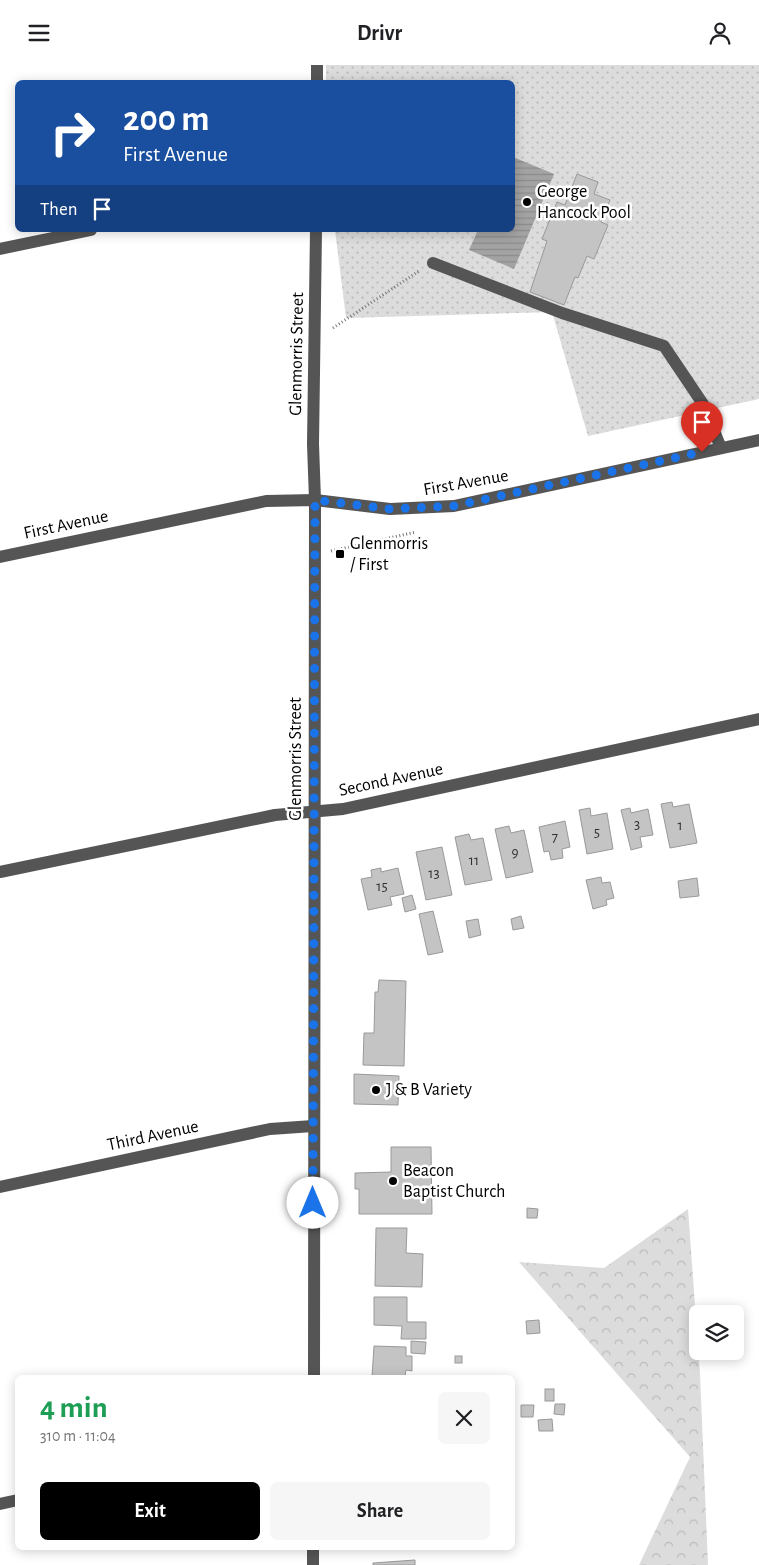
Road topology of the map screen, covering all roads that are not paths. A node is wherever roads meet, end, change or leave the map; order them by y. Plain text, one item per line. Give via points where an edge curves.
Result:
1 (317, 65) edge
2 (317, 80) edge
3 (81, 232) edge
4 (316, 232) edge
5 (0, 249) edge
6 (432, 263) road end
7 (759, 440) edge
8 (721, 448) junction
9 (315, 500) junction
10 (0, 557) edge
11 (759, 719) edge
12 (313, 811) junction
13 (0, 872) edge
14 (313, 1126) junction
15 (0, 1187) edge
16 (314, 1375) edge
17 (15, 1501) edge
18 (0, 1504) edge
19 (313, 1550) edge
20 (313, 1565) edge

1 - 2 street
3 - 5 street
4 - 9 street, Glenmorris Street
6 - 8 street via 562,313 664,346 704,404
7 - 8 street, First Avenue
8 - 9 street, First Avenue via 454,506 390,509
9 - 10 street, First Avenue via 266,501
9 - 12 street, Glenmorris Street
11 - 12 street, Second Avenue via 343,809
12 - 13 street, Second Avenue via 275,815
12 - 14 street, Glenmorris Street
14 - 15 street, Third Avenue via 270,1129
14 - 16 street, Glenmorris Street
17 - 18 street
19 - 20 street

